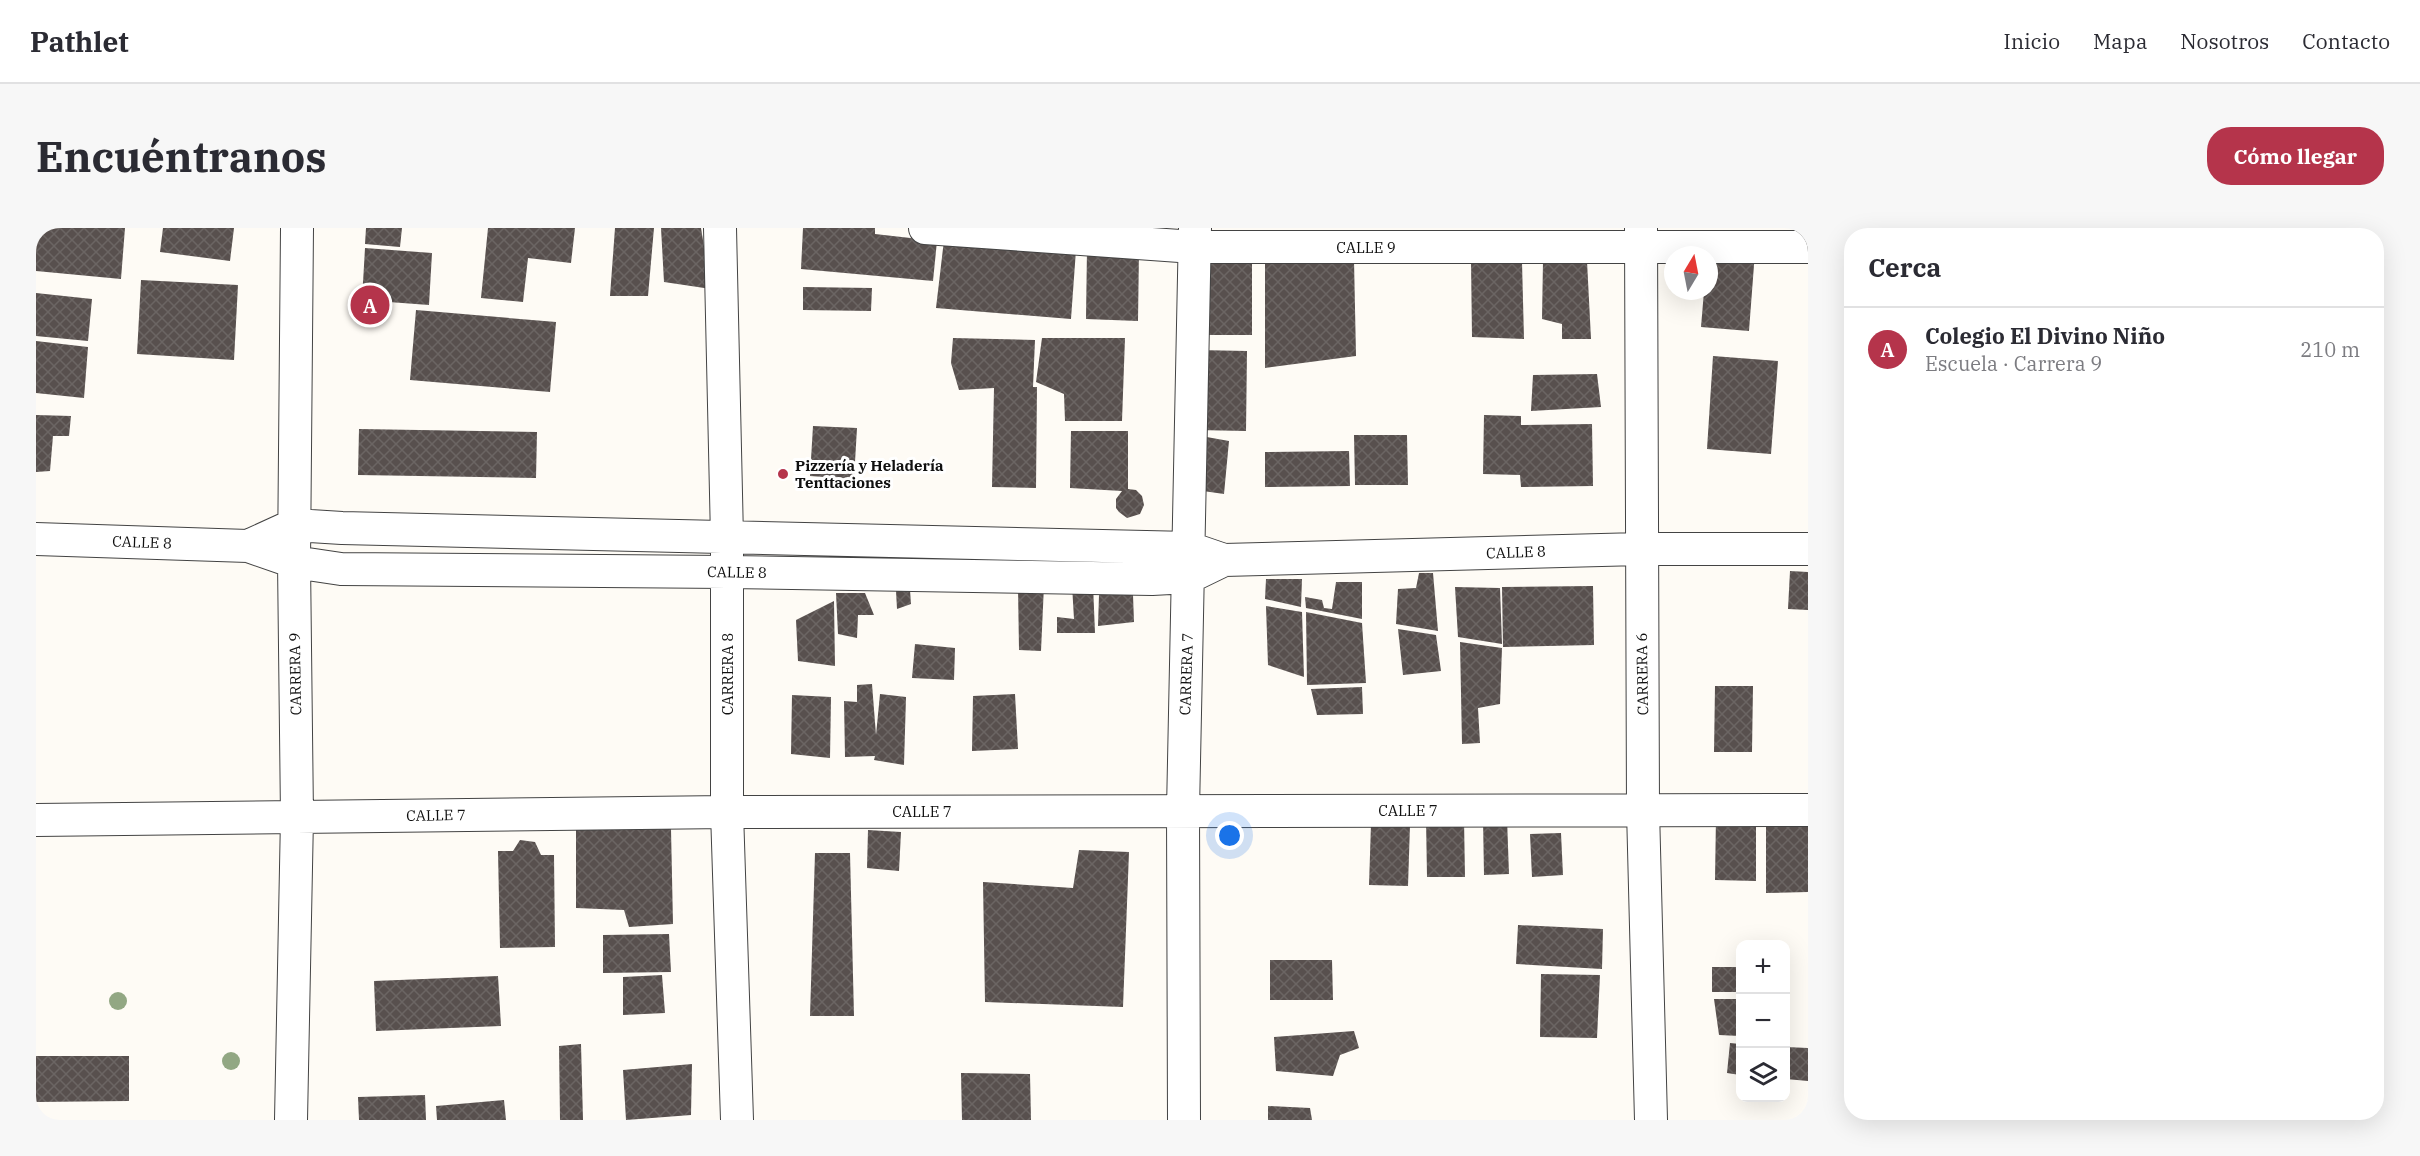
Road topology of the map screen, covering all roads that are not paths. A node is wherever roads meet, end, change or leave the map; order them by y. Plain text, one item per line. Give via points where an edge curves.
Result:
1 (297, 228) edge
2 (720, 228) edge
3 (925, 228) edge
4 (1195, 237) edge
5 (1641, 238) edge
6 (1808, 247) edge
7 (294, 525) junction
8 (36, 538) edge
9 (727, 538) junction
10 (248, 546) junction
11 (1640, 549) junction
12 (1808, 549) edge
13 (294, 562) junction
14 (1189, 563) junction
15 (728, 572) junction
16 (1183, 810) junction
17 (1643, 810) junction
18 (1808, 810) edge
19 (727, 812) junction
20 (297, 817) junction
21 (36, 820) edge
22 (291, 1120) edge
23 (737, 1120) edge
24 (1184, 1120) edge
25 (1651, 1120) edge

1 - 7 street, CARRERA 9
2 - 9 street, CARRERA 8
3 - 4 street, CALLE 9
4 - 5 street, CALLE 9
4 - 14 street, CARRERA 7
5 - 6 street, CALLE 9
5 - 11 street, CARRERA 6
7 - 9 street, CALLE 8
7 - 10 street, CALLE 8
7 - 13 street, CARRERA 9
8 - 10 street, CALLE 8
9 - 14 street, CALLE 8
9 - 15 street, CARRERA 8
10 - 13 street, CALLE 8
11 - 12 street, CALLE 8
11 - 14 street, CALLE 8
11 - 17 street, CARRERA 6
13 - 15 street, CALLE 8 via 341,569
13 - 20 street, CARRERA 9
14 - 15 street, CALLE 8 via 1152,579
14 - 16 street, CARRERA 7
15 - 19 street, CARRERA 8
16 - 17 street, CALLE 7
16 - 19 street, CALLE 7
16 - 24 street, CARRERA 7
17 - 18 street, CALLE 7
17 - 25 street, CARRERA 6
19 - 20 street, CALLE 7
19 - 23 street, CARRERA 8
20 - 21 street, CALLE 7
20 - 22 street, CARRERA 9

